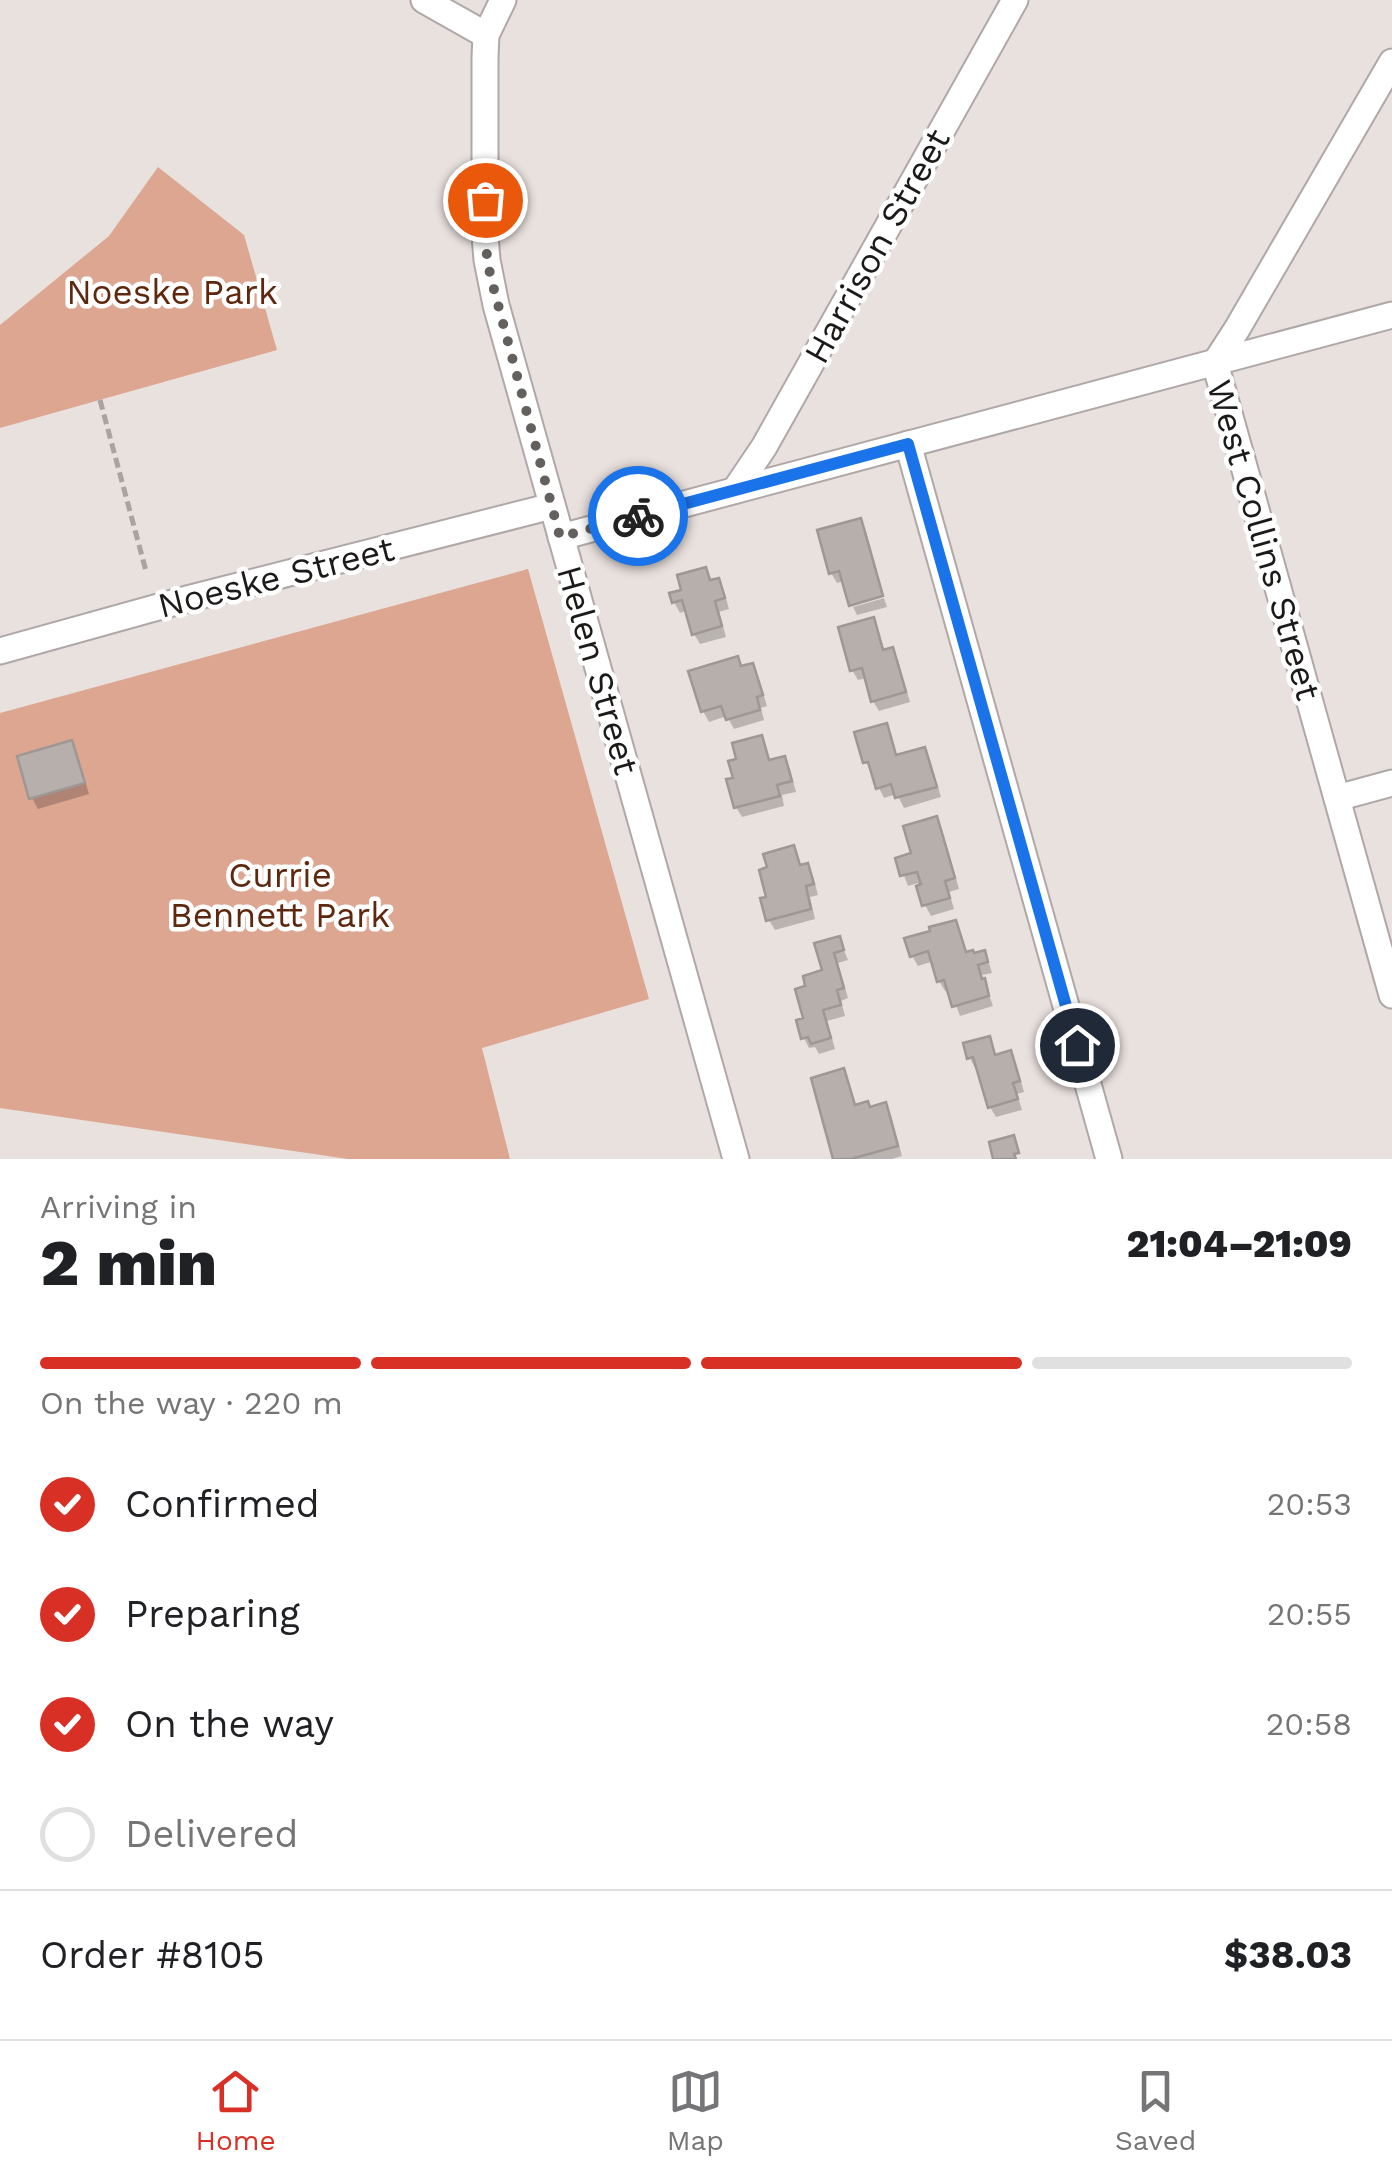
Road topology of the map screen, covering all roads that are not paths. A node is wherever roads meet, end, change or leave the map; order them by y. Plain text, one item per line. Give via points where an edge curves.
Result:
1 (424, 0) edge
2 (503, 0) edge
3 (1015, 0) edge
4 (486, 35) junction
5 (1392, 62) edge
6 (1392, 315) edge
7 (1215, 362) junction
8 (908, 444) junction
9 (735, 490) junction
10 (552, 506) junction
11 (560, 537) junction
12 (0, 651) edge
13 (1392, 784) edge
14 (1337, 798) junction
15 (1392, 995) edge
16 (736, 1159) edge
17 (1109, 1159) edge

1 - 4 street
2 - 4 street, Helen Street
3 - 9 street, Harrison Street
4 - 10 street, Helen Street via 487,260
5 - 7 street, West Collins Street
6 - 7 street
7 - 8 street
7 - 14 street, West Collins Street
8 - 9 street
8 - 17 street
9 - 11 street
10 - 11 street, Helen Street
10 - 12 street, Noeske Street
11 - 16 street, Helen Street
13 - 14 street
14 - 15 street, West Collins Street

